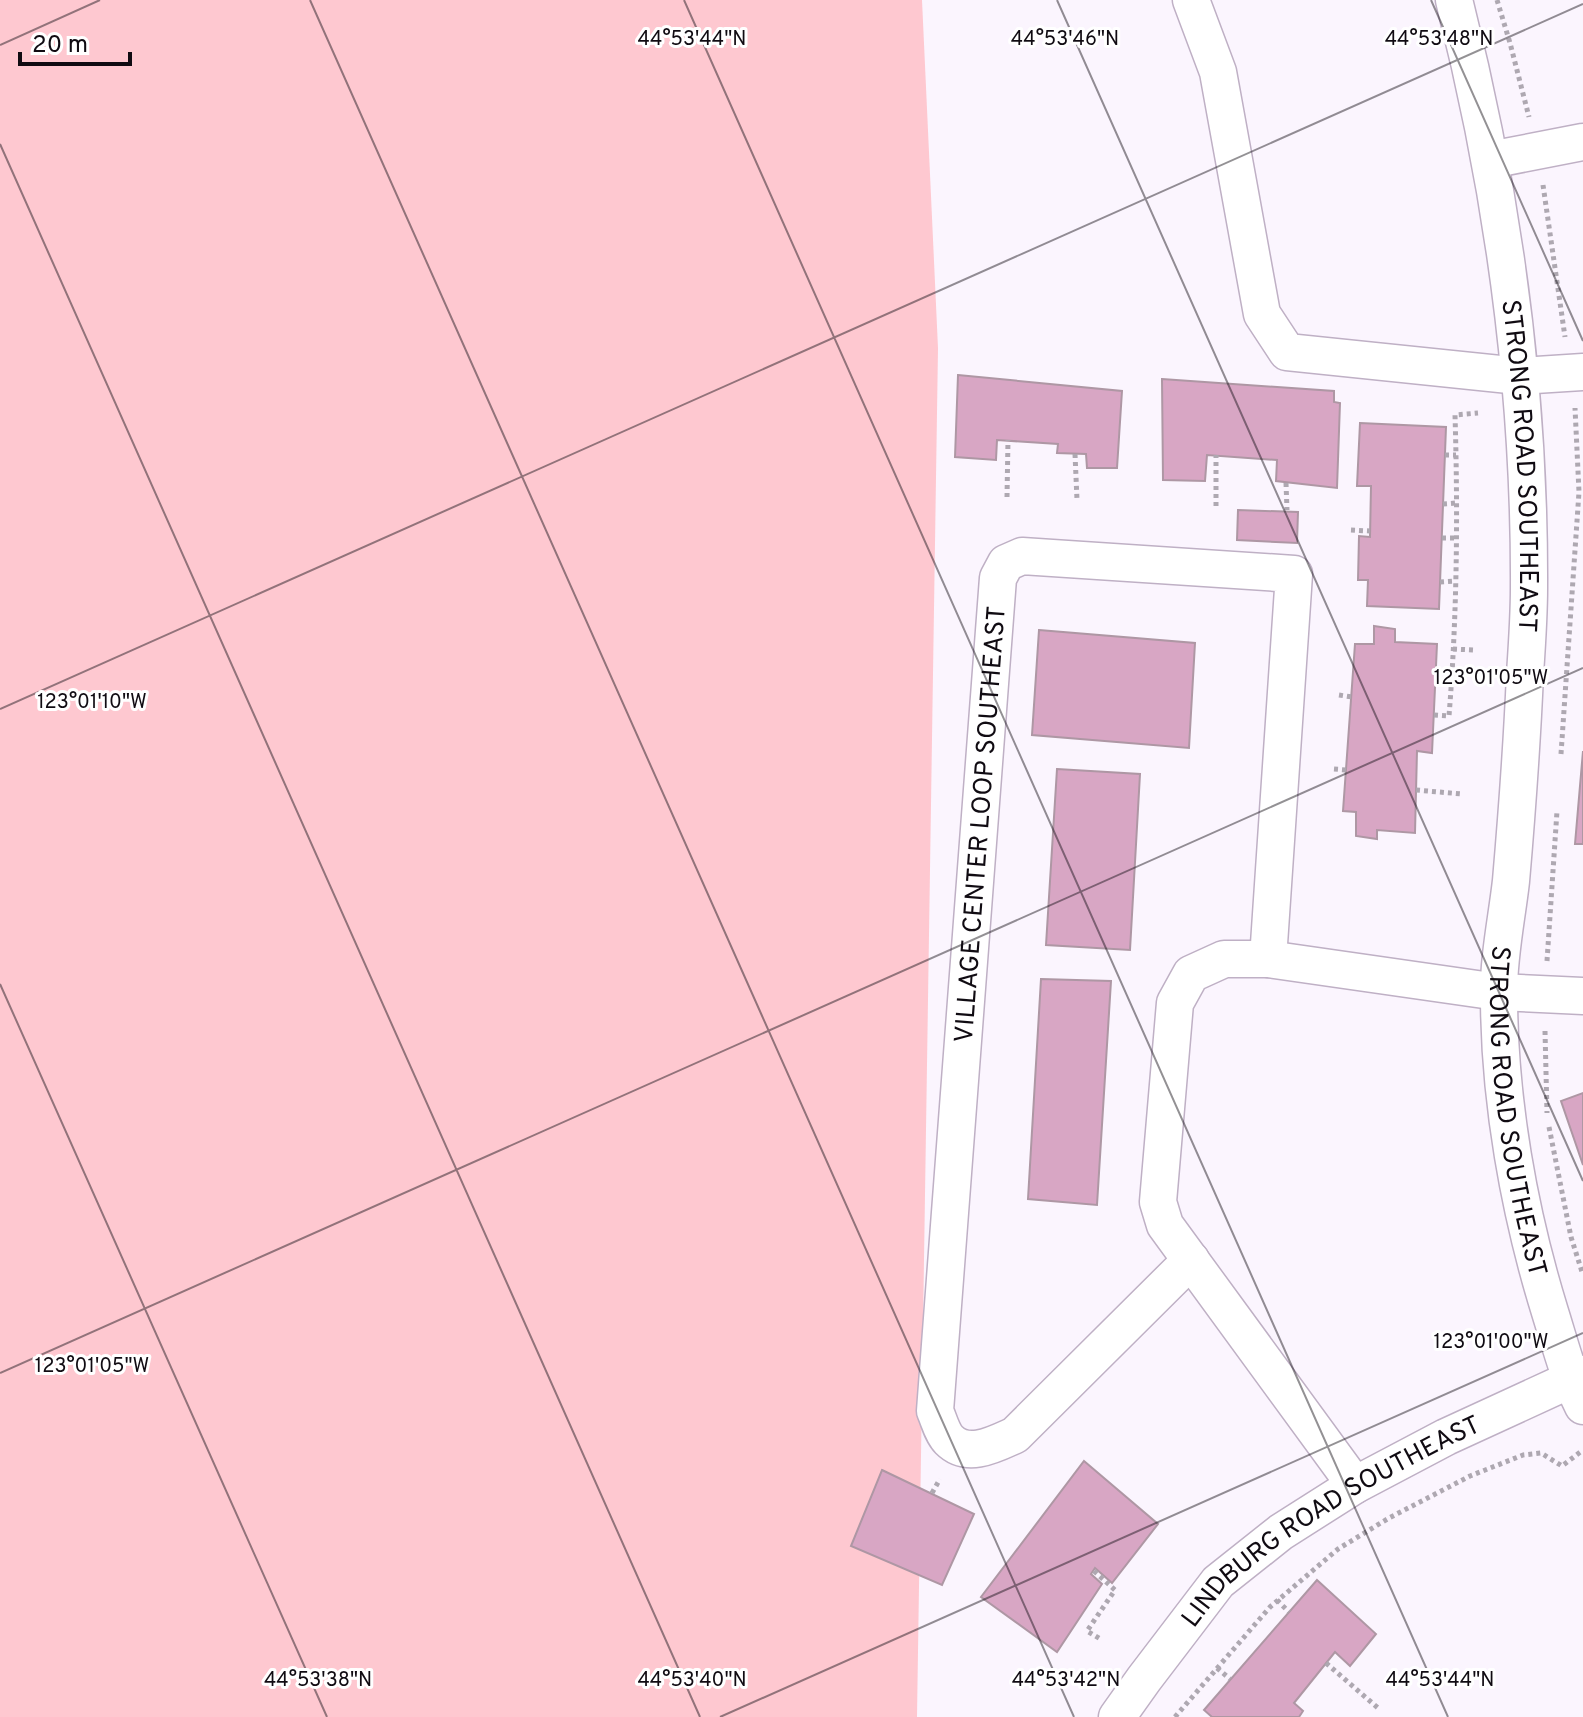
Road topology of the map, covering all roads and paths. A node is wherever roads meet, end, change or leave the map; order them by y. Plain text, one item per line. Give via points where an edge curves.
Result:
1 (1191, 0) edge
2 (1454, 0) edge
3 (1497, 0) edge
4 (1531, 126) dead end
5 (1583, 142) edge
6 (1490, 160) junction
7 (1542, 172) dead end
8 (1574, 357) edge
9 (1519, 376) junction
10 (1575, 407) dead end
11 (1478, 413) dead end
12 (1008, 440) dead end
13 (1075, 454) dead end
14 (1216, 455) dead end
15 (1445, 455) dead end
16 (1456, 455) junction
17 (1286, 483) dead end
18 (1007, 497) dead end
19 (1077, 500) dead end
20 (1456, 503) junction
21 (1443, 504) dead end
22 (1216, 506) dead end
23 (1287, 510) dead end
24 (1351, 530) dead end
25 (1370, 531) dead end
26 (1442, 538) dead end
27 (1455, 538) junction
28 (1455, 581) junction
29 (1440, 582) dead end
30 (1453, 649) junction
31 (1474, 650) dead end
32 (1339, 695) dead end
33 (1352, 697) dead end
34 (1434, 715) dead end
35 (1561, 759) dead end
36 (1334, 769) dead end
37 (1346, 770) dead end
38 (1416, 790) dead end
39 (1462, 794) dead end
40 (1557, 806) dead end
41 (1268, 959) junction
42 (1498, 992) junction
43 (1544, 994) junction
44 (1583, 996) edge
45 (1191, 1260) junction
46 (1583, 1275) edge
47 (1579, 1387) edge
48 (1583, 1450) edge
49 (940, 1479) dead end
50 (1355, 1485) junction
51 (932, 1493) dead end
52 (1094, 1571) dead end
53 (1277, 1600) junction
54 (1289, 1612) dead end
55 (1102, 1640) dead end
56 (1326, 1663) dead end
57 (1217, 1668) junction
58 (1230, 1679) dead end
59 (1378, 1708) dead end
60 (1117, 1717) edge
61 (1175, 1717) edge

1 - 9 street via 1218,72 1262,314 1287,352
2 - 6 street, STRONG ROAD SOUTHEAST
3 - 4 path
5 - 6 street
6 - 9 street, STRONG ROAD SOUTHEAST
7 - 8 path
8 - 9 street
9 - 42 street, STRONG ROAD SOUTHEAST via 1529,590 1523,731
10 - 35 path via 1579,492
11 - 16 path via 1455,415
12 - 18 path
13 - 19 path
14 - 22 path
15 - 16 path
16 - 20 path
17 - 23 path
20 - 21 path
20 - 27 path
24 - 25 path
26 - 27 path
27 - 28 path
28 - 29 path
28 - 30 path
30 - 31 path
30 - 34 path via 1449,716
32 - 33 path
36 - 37 path
38 - 39 path
40 - 43 path
41 - 42 street
41 - 45 street via 1224,959 1191,974 1175,1003 1158,1202 1165,1225
41 - 45 street, VILLAGE CENTER LOOP SOUTHEAST via 1294,574 1022,556 1006,563 998,578 935,1411 947,1439 962,1449 986,1448 1015,1435
42 - 43 street
42 - 47 street, STRONG ROAD SOUTHEAST via 1517,1180 1540,1283
43 - 44 street
43 - 46 path via 1547,1116
45 - 50 street
47 - 50 street, LINDBURG ROAD SOUTHEAST via 1446,1437
48 - 53 path via 1562,1466 1541,1453 1470,1476 1338,1549
49 - 51 path
50 - 60 street, LINDBURG ROAD SOUTHEAST via 1281,1532 1218,1582
52 - 55 path via 1115,1590 1087,1631
53 - 54 path
53 - 57 path
56 - 59 path
57 - 58 path
57 - 61 path

